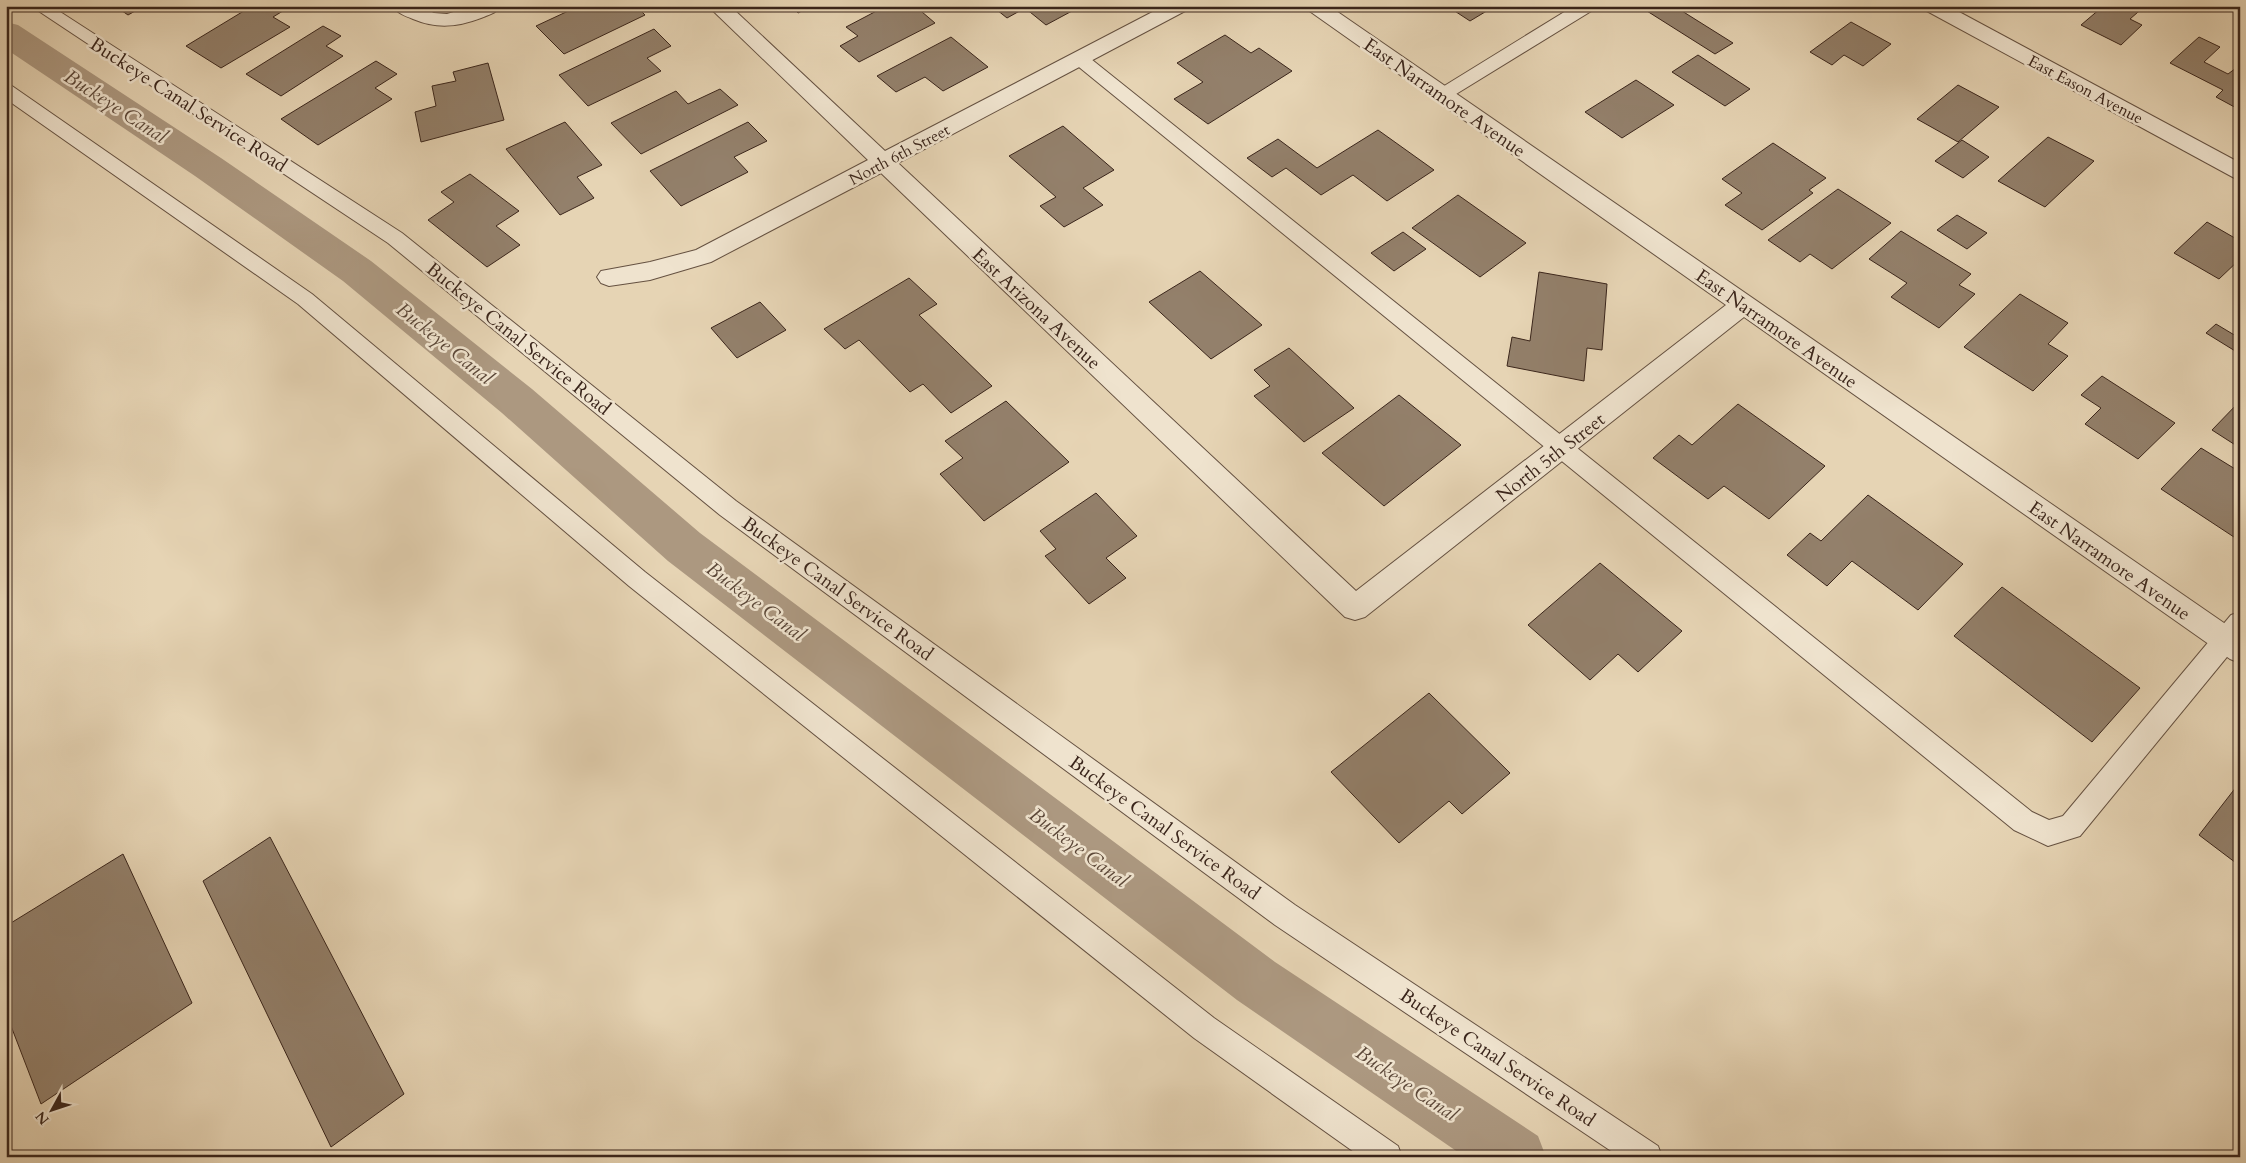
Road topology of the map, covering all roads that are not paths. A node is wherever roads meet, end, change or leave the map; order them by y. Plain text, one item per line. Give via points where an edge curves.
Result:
1 (39, 6) edge
2 (403, 6) edge
3 (491, 6) edge
4 (718, 6) edge
5 (1180, 6) edge
6 (1315, 6) edge
7 (1587, 6) edge
8 (1932, 6) edge
9 (1080, 59) junction
10 (6, 90) edge
11 (1442, 95) junction
12 (884, 163) junction
13 (2240, 173) edge
14 (609, 278) dead end
15 (1744, 304) junction
16 (1561, 449) junction
17 (1355, 608) joint
18 (2235, 638) edge
19 (1387, 1157) edge
20 (1647, 1157) edge

1 - 20 lane, Buckeye Canal Service Road via 395,238 728,508 1285,915
2 - 3 street via 441,22 460,19
4 - 12 street, East Arizona Avenue
5 - 9 street, North 6th Street
6 - 11 street, East Narramore Avenue
7 - 11 lane
8 - 13 street, East Eason Avenue
9 - 12 street, North 6th Street
9 - 16 lane
10 - 19 lane via 306,299 637,579 1172,1004
11 - 15 street, East Narramore Avenue
12 - 14 street, North 6th Street via 703,256 650,271
12 - 17 street, East Arizona Avenue
15 - 16 street, North 5th Street
15 - 18 street, East Narramore Avenue
16 - 17 street, North 5th Street
16 - 18 lane via 2023,821 2048,833 2071,827

